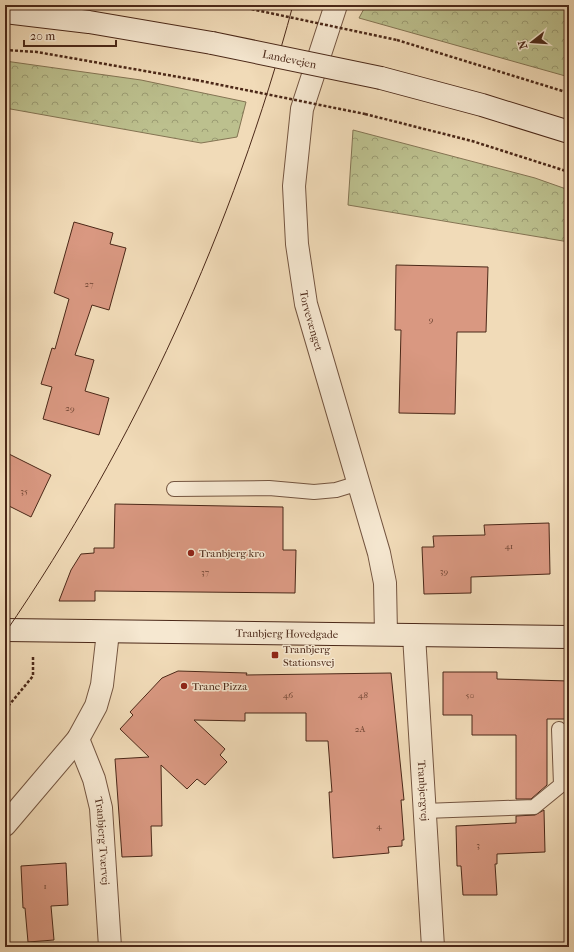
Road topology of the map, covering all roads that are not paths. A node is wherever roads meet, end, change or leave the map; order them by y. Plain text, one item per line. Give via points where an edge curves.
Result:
1 (336, 5) edge
2 (5, 12) edge
3 (569, 132) edge
4 (359, 483) junction
5 (174, 489) dead end
6 (5, 630) edge
7 (108, 632) junction
8 (386, 634) junction
9 (414, 635) junction
10 (569, 637) edge
11 (559, 729) dead end
12 (78, 739) junction
13 (424, 811) junction
14 (5, 825) edge
15 (110, 947) edge
16 (433, 947) edge

1 - 4 street, Torvevænget via 302,109 294,186 297,244 306,304
2 - 3 street, Landevejen, bridge via 88,22 212,43 381,78
4 - 5 lane via 336,490 314,492 269,488
4 - 8 street, Torvevænget via 385,583
6 - 7 street, Tranbjerg Hovedgade
7 - 8 street, Tranbjerg Hovedgade
7 - 12 street via 102,685 96,706
8 - 9 street, Tranbjerg Hovedgade
9 - 10 street, Tranbjerg Hovedgade
9 - 13 street, Tranbjergvej
11 - 13 lane via 561,785 534,807
12 - 14 street
12 - 15 street, Tranbjerg Tværvej via 94,779 101,808
13 - 16 street, Tranbjergvej

